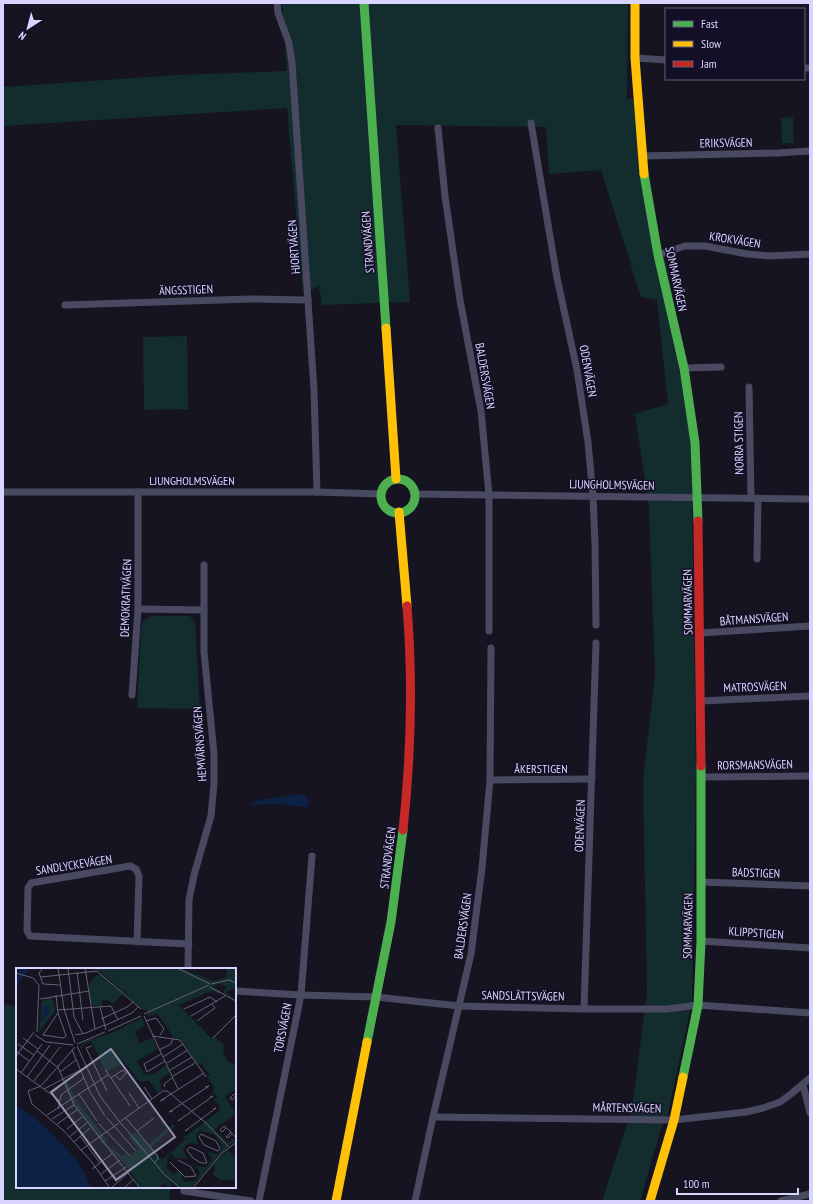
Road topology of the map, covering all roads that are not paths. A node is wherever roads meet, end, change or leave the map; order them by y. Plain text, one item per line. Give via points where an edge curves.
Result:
1 (277, 3) edge
2 (364, 3) edge
3 (635, 3) edge
4 (635, 58) junction
5 (665, 60) edge
6 (531, 123) dead end
7 (438, 128) dead end
8 (810, 151) edge
9 (642, 156) junction
10 (810, 254) edge
11 (658, 255) junction
12 (308, 300) junction
13 (65, 305) dead end
14 (721, 367) dead end
15 (684, 368) junction
16 (749, 387) dead end
17 (396, 479) junction
18 (3, 492) edge
19 (138, 492) junction
20 (317, 492) junction
21 (381, 494) junction
22 (414, 494) junction
23 (489, 495) junction
24 (593, 496) junction
25 (698, 497) junction
26 (755, 498) junction
27 (810, 499) edge
28 (399, 512) junction
29 (758, 559) dead end
30 (204, 565) dead end
31 (138, 609) junction
32 (204, 610) junction
33 (596, 625) dead end
34 (810, 626) edge
35 (489, 630) dead end
36 (700, 634) junction
37 (596, 643) dead end
38 (491, 648) dead end
39 (132, 695) dead end
40 (810, 696) edge
41 (701, 701) junction
42 (810, 776) edge
43 (701, 777) junction
44 (592, 779) junction
45 (490, 780) junction
46 (312, 856) dead end
47 (701, 882) junction
48 (810, 886) edge
49 (701, 941) junction
50 (136, 942) junction
51 (188, 944) junction
52 (810, 948) edge
53 (188, 968) edge
54 (236, 990) edge
55 (300, 995) junction
56 (376, 997) junction
57 (698, 1005) junction
58 (459, 1006) junction
59 (584, 1009) junction
60 (810, 1013) edge
61 (810, 1078) edge
62 (803, 1085) junction
63 (810, 1113) edge
64 (433, 1117) junction
65 (674, 1120) junction
66 (184, 1191) dead end
67 (810, 1194) edge
68 (251, 1201) edge
69 (259, 1201) edge
70 (336, 1201) edge
71 (415, 1201) edge
72 (650, 1201) edge
73 (781, 1201) edge

1 - 12 street, HJORTVÄGEN via 278,13 290,43
2 - 17 street, STRANDVÄGEN
3 - 4 street, SOMMARVÄGEN
4 - 5 street
4 - 9 street, SOMMARVÄGEN
6 - 24 street, ODENVÄGEN via 557,278 577,370
7 - 23 street, BALDERSVÄGEN via 460,300 481,411
8 - 9 street, ERIKSVÄGEN
9 - 11 street, SOMMARVÄGEN
10 - 11 street, KROKVÄGEN via 770,256 705,246 685,246
11 - 15 street, SOMMARVÄGEN
12 - 13 street, ÄNGSSTIGEN
12 - 20 street, HJORTVÄGEN
14 - 15 street
15 - 25 street, SOMMARVÄGEN via 695,443
16 - 26 street, NORRA STIGEN
17 - 21 street via 384,486
17 - 22 street via 408,483
18 - 19 street, LJUNGHOLMSVÄGEN
19 - 20 street, LJUNGHOLMSVÄGEN
19 - 31 street, DEMOKRATIVÄGEN
20 - 21 street, LJUNGHOLMSVÄGEN
21 - 28 street via 386,507
22 - 23 street, LJUNGHOLMSVÄGEN
22 - 28 street via 410,506
23 - 24 street, LJUNGHOLMSVÄGEN
23 - 35 street, BALDERSVÄGEN
24 - 25 street, LJUNGHOLMSVÄGEN
24 - 33 street, ODENVÄGEN
25 - 26 street, LJUNGHOLMSVÄGEN
25 - 36 street, SOMMARVÄGEN
26 - 27 street, LJUNGHOLMSVÄGEN
26 - 29 street, NORRA STIGEN
28 - 56 street, STRANDVÄGEN via 410,665 410,738 401,855
30 - 32 street, HEMVÄRNSVÄGEN
31 - 32 street
31 - 39 street, DEMOKRATIVÄGEN
32 - 51 street, HEMVÄRNSVÄGEN via 204,652 214,754 214,784 211,816 191,887
34 - 36 street, BÅTMANSVÄGEN
36 - 41 street, SOMMARVÄGEN
37 - 44 street, ODENVÄGEN
38 - 45 street, BALDERSVÄGEN
40 - 41 street, MATROSVÄGEN
41 - 43 street, SOMMARVÄGEN
42 - 43 street, RORSMANSVÄGEN
43 - 47 street, SOMMARVÄGEN
44 - 45 street, ÅKERSTIGEN
44 - 59 street, ODENVÄGEN
45 - 58 street, BALDERSVÄGEN via 471,954
46 - 55 street, TORSVÄGEN
47 - 48 street, BADSTIGEN
47 - 49 street, SOMMARVÄGEN
49 - 52 street, KLIPPSTIGEN
49 - 57 street, SOMMARVÄGEN
50 - 50 street, SANDLYCKEVÄGEN via 30,936 26,932 28,888 31,883 130,866 136,869 139,876
50 - 51 street, SANDLYCKEVÄGEN
51 - 53 street, HEMVÄRNSVÄGEN
54 - 55 street, SANDSLÄTTSVÄGEN
55 - 56 street, SANDSLÄTTSVÄGEN
55 - 69 street, TORSVÄGEN
56 - 58 street, SANDSLÄTTSVÄGEN
56 - 70 street, STRANDVÄGEN
57 - 59 street, SANDSLÄTTSVÄGEN via 667,1009
57 - 60 street, SANDSLÄTTSVÄGEN
57 - 65 street, SOMMARVÄGEN
58 - 59 street, SANDSLÄTTSVÄGEN
58 - 64 street, BALDERSVÄGEN
61 - 62 street, MÅRTENSVÄGEN
62 - 63 street
62 - 65 street, MÅRTENSVÄGEN via 780,1102 762,1108
64 - 65 street, MÅRTENSVÄGEN
64 - 71 street, BALDERSVÄGEN
65 - 72 street, SOMMARVÄGEN
66 - 68 street
67 - 73 street

